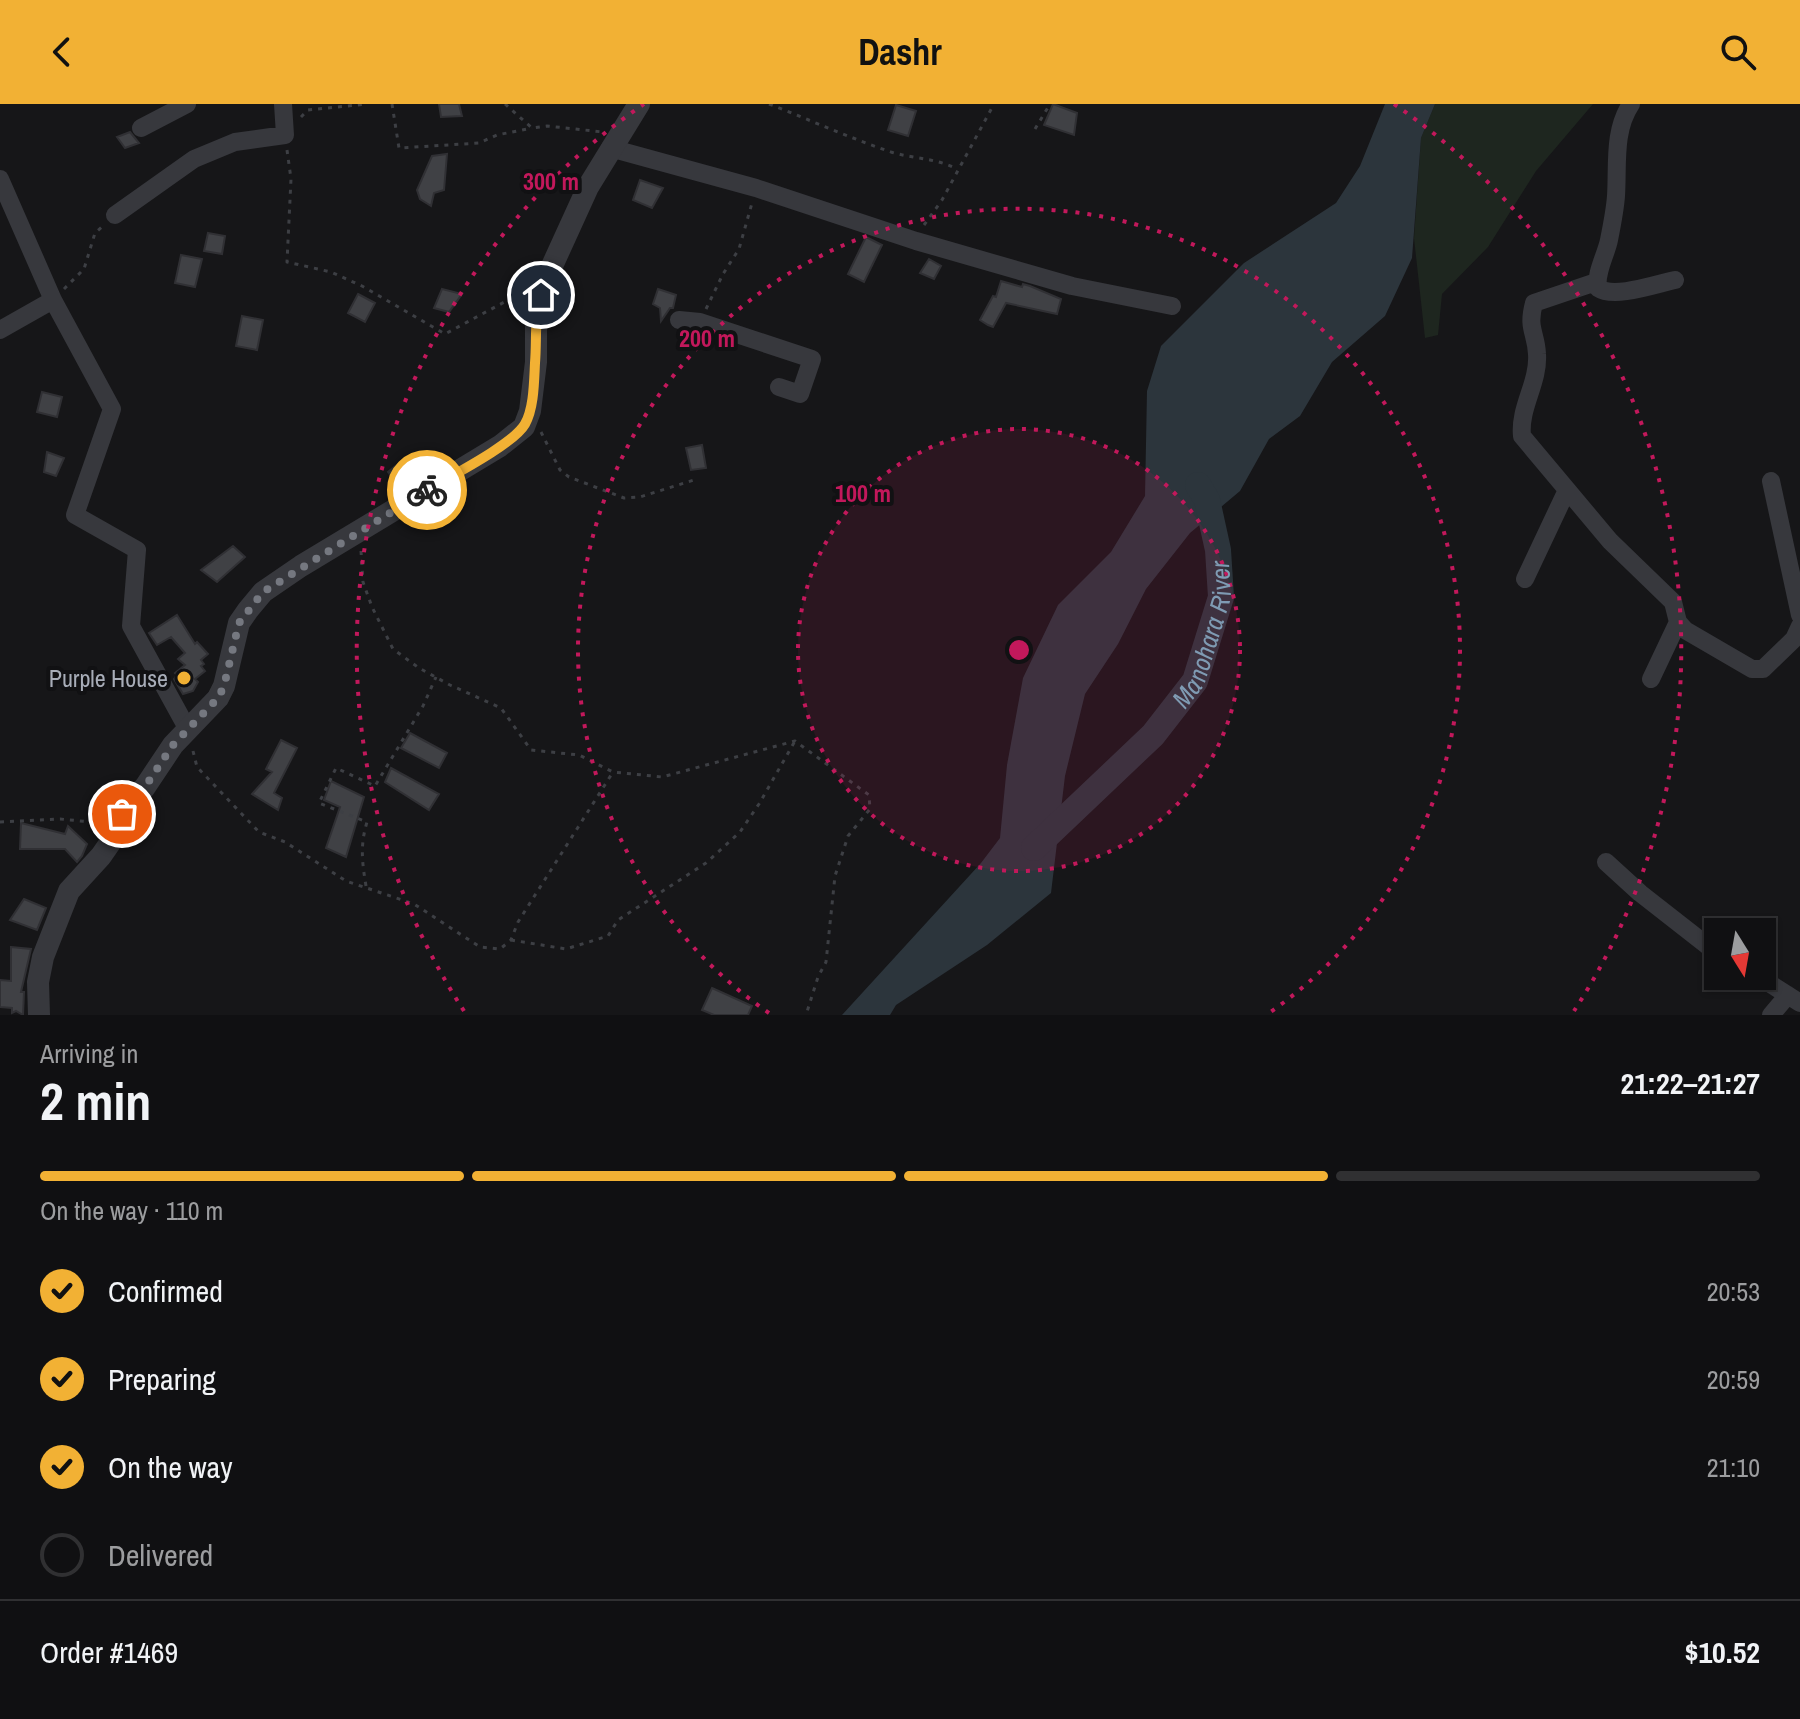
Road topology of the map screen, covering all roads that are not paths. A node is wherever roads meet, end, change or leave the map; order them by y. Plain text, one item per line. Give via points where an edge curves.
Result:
1 (187, 104) edge
2 (283, 104) edge
3 (639, 104) edge
4 (1631, 104) edge
5 (141, 128) dead end
6 (614, 142) junction
7 (0, 179) edge
8 (115, 215) road end
9 (1675, 280) dead end
10 (1596, 282) junction
11 (53, 300) junction
12 (1172, 306) dead end
13 (679, 320) dead end
14 (0, 330) edge
15 (779, 387) dead end
16 (1771, 481) dead end
17 (1566, 492) junction
18 (1525, 579) dead end
19 (1800, 615) edge
20 (1678, 622) junction
21 (1798, 636) edge
22 (1651, 679) dead end
23 (187, 728) junction
24 (1606, 862) dead end
25 (1704, 943) edge
26 (1776, 988) edge
27 (1794, 999) edge
28 (39, 1015) edge
29 (1771, 1015) edge

1 - 5 street
2 - 8 street via 285,135 235,142 194,159
3 - 6 street
4 - 10 street via 1618,139 1616,199
6 - 12 street via 916,241 1072,286
6 - 23 street via 547,277 536,313 536,362 524,427 263,592 239,623 218,698
7 - 11 street
9 - 10 street via 1603,292
10 - 17 street via 1534,303 1532,310 1530,328 1537,353 1522,436
11 - 14 street
11 - 23 street via 112,409 75,515 137,550 131,626
13 - 15 street via 812,359 800,394
16 - 19 street
17 - 18 street
17 - 20 street via 1673,602
20 - 21 street via 1752,669 1771,664
20 - 22 street
23 - 28 street via 122,814 101,856 69,891 38,982
24 - 25 street
26 - 27 street
27 - 29 street

